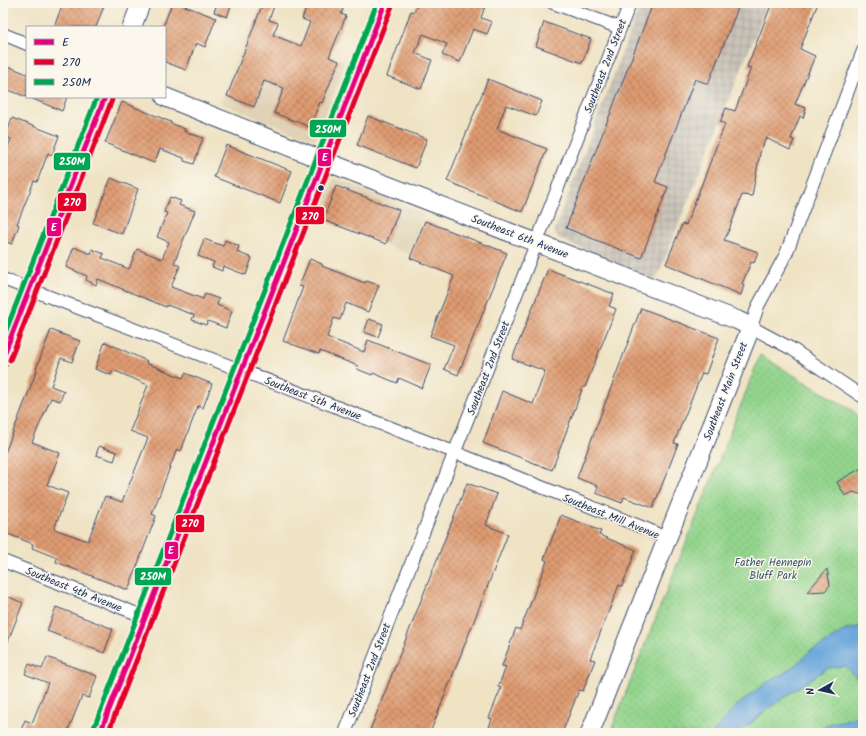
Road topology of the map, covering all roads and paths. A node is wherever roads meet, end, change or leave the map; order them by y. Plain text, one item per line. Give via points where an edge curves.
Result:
1 (141, 3) edge
2 (385, 3) edge
3 (553, 3) edge
4 (630, 3) edge
5 (132, 26) edge
6 (620, 28) junction
7 (3, 34) edge
8 (26, 44) edge
9 (863, 51) edge
10 (166, 97) edge
11 (105, 98) edge
12 (324, 160) junction
13 (537, 242) junction
14 (3, 279) edge
15 (29, 289) junction
16 (751, 326) junction
17 (3, 357) edge
18 (240, 371) junction
19 (863, 397) edge
20 (454, 452) junction
21 (555, 493) joint
22 (667, 539) junction
23 (3, 561) edge
24 (145, 617) junction
25 (100, 733) edge
26 (345, 733) edge
27 (590, 733) edge

1 - 5 main road
2 - 12 main road
3 - 6 street
4 - 6 street, Southeast 2nd Street
6 - 13 street, Southeast 2nd Street
7 - 8 street
9 - 16 street, Southeast Main Street via 786,254 758,306
10 - 12 main road, Southeast 6th Avenue
11 - 15 main road
12 - 13 main road, Southeast 6th Avenue
12 - 18 main road
13 - 16 main road, Southeast 6th Avenue
13 - 20 street, Southeast 2nd Street
14 - 15 street, Southeast 5th Avenue
15 - 17 main road
15 - 18 street, Southeast 5th Avenue
16 - 19 street, Southeast 6th Avenue via 792,348
16 - 22 main road, Southeast Main Street
18 - 20 street, Southeast 5th Avenue
18 - 24 main road
20 - 21 street, Southeast 5th Avenue
20 - 26 street, Southeast 2nd Street
21 - 22 street, Southeast Mill Avenue
22 - 27 main road, Southeast Main Street
23 - 24 street, Southeast 4th Avenue
24 - 25 main road

